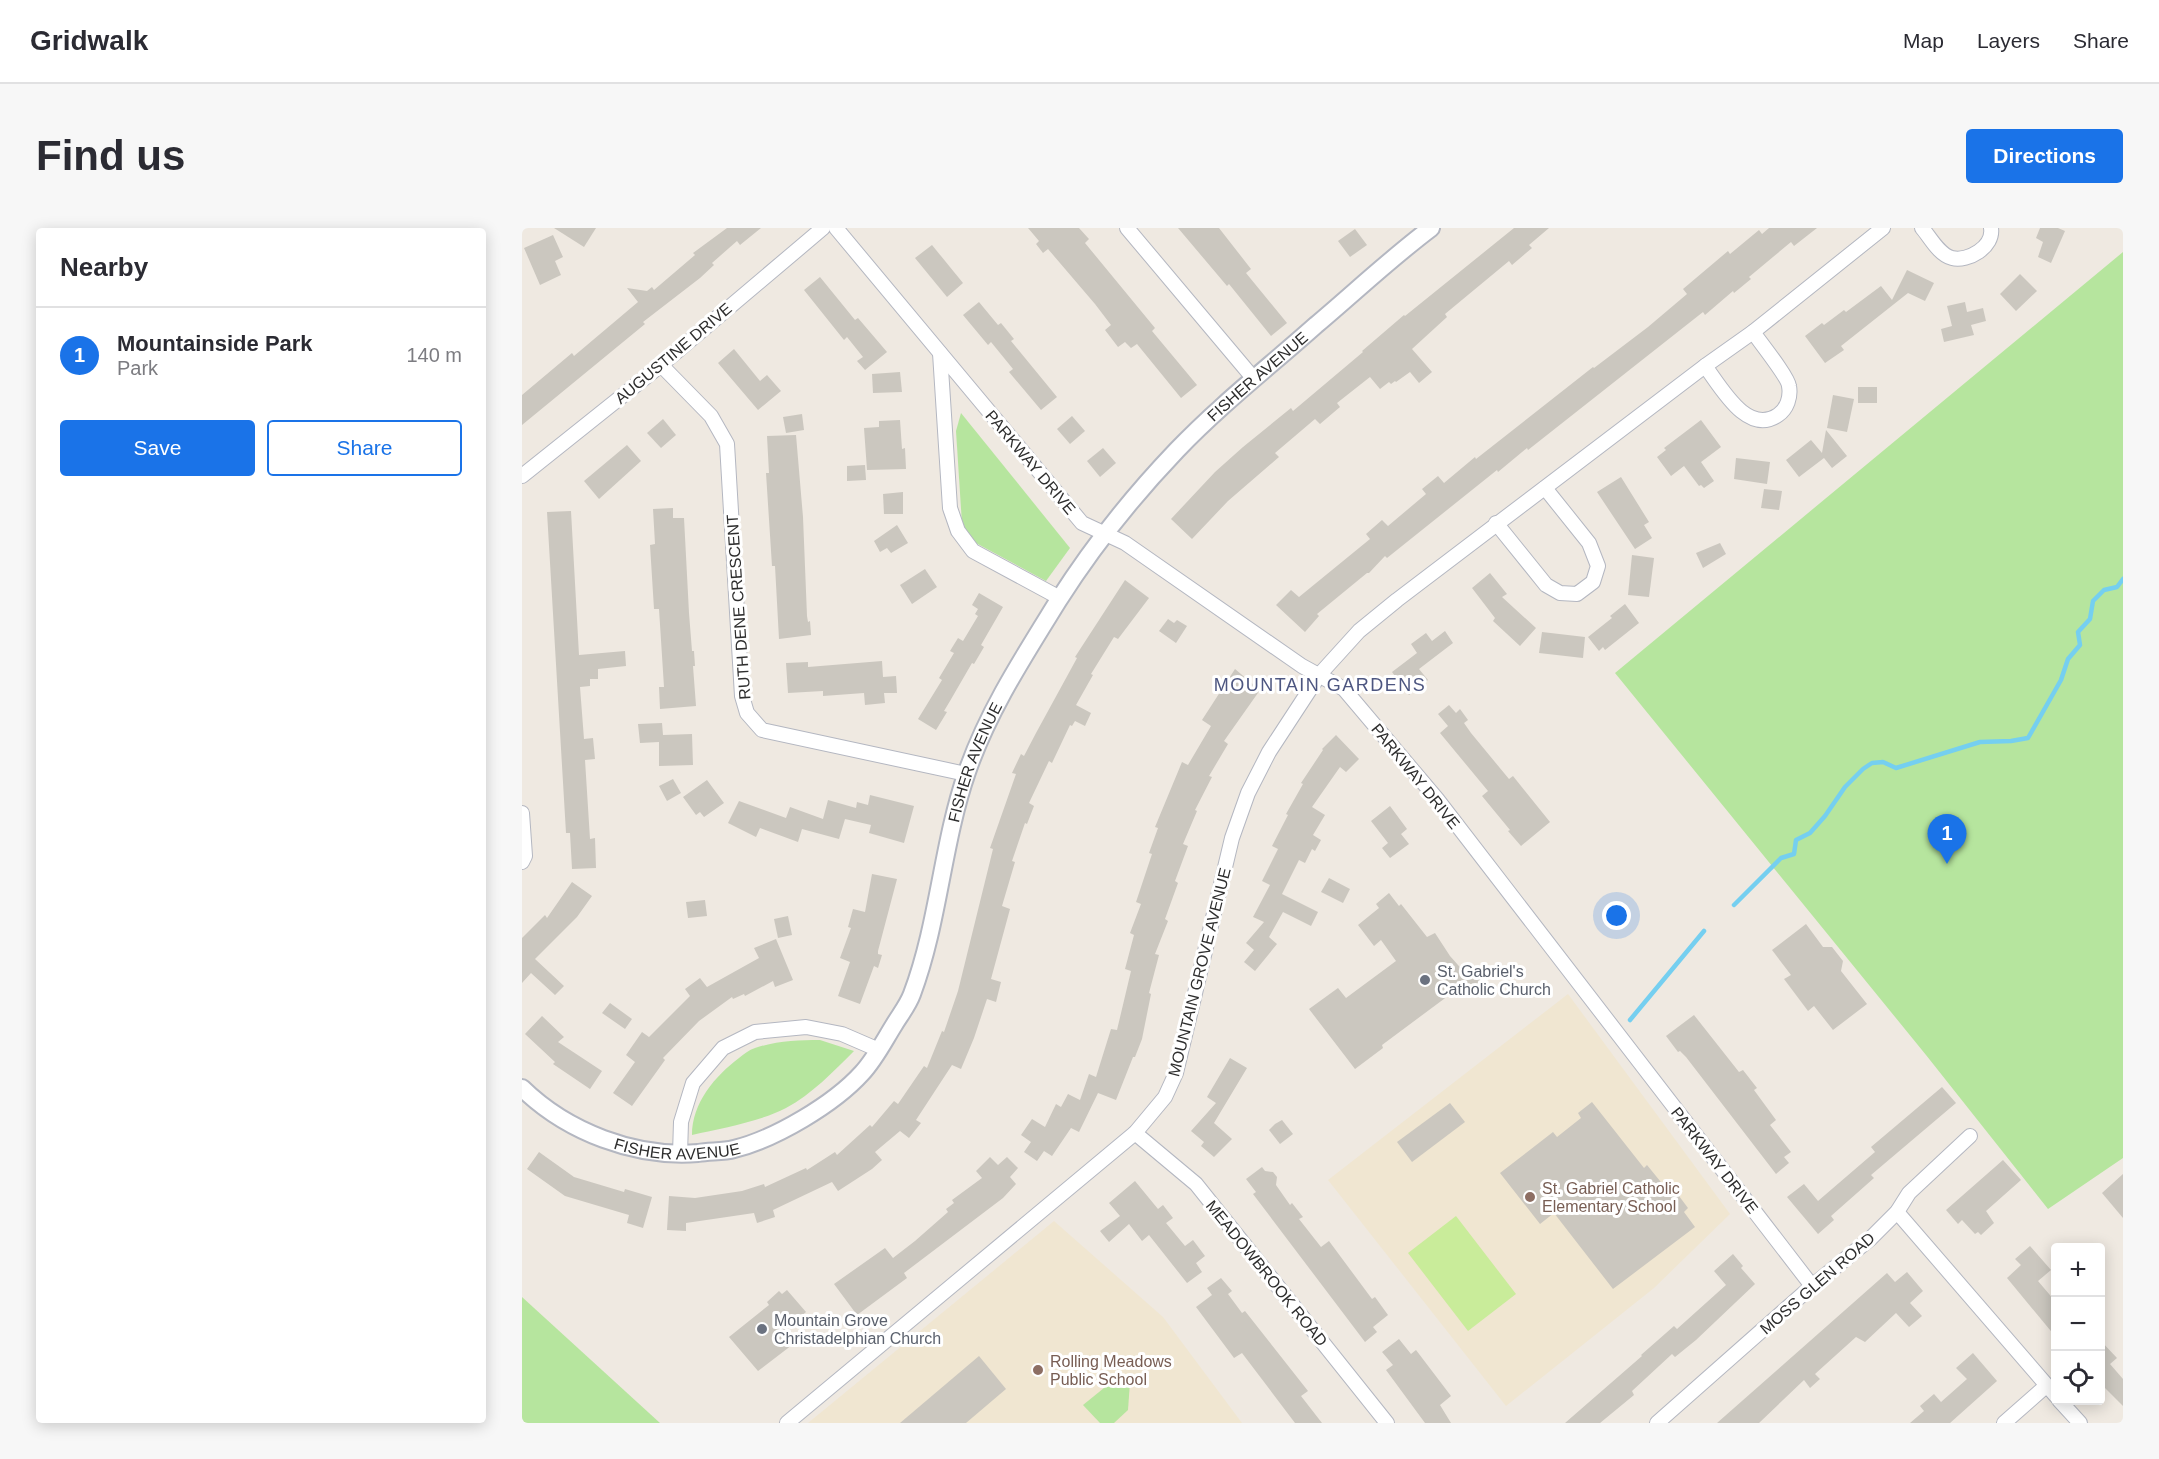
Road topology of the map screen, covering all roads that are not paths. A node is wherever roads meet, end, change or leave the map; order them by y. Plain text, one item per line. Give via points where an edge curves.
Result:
1 (823, 228) edge
2 (836, 228) edge
3 (1127, 228) edge
4 (1883, 228) edge
5 (1922, 228) edge
6 (1991, 228) edge
7 (1424, 230) edge
8 (1753, 332) junction
9 (940, 353) junction
10 (661, 365) junction
11 (1705, 366) junction
12 (1254, 379) junction
13 (522, 476) edge
14 (1545, 488) junction
15 (1496, 524) junction
16 (1105, 534) junction
17 (1060, 598) junction
18 (1320, 674) junction
19 (966, 774) junction
20 (522, 813) edge
21 (522, 862) edge
22 (879, 1050) junction
23 (522, 1088) edge
24 (1136, 1133) junction
25 (1970, 1136) dead end
26 (680, 1154) junction
27 (1897, 1212) junction
28 (1812, 1287) junction
29 (2051, 1391) edge
30 (2064, 1405) edge
31 (787, 1423) edge
32 (1387, 1423) edge
33 (1657, 1423) edge
34 (2004, 1423) edge
35 (2080, 1423) edge

1 - 10 street, AUGUSTINE DRIVE
2 - 9 street, PARKWAY DRIVE
3 - 12 street
4 - 8 street, MOUNTAIN GROVE AVENUE
5 - 6 street via 1951,258 1969,257 1984,248
7 - 12 street, FISHER AVENUE
8 - 11 street, MOUNTAIN GROVE AVENUE
8 - 11 street via 1790,384 1789,402 1779,415 1764,421 1746,416
9 - 16 street, PARKWAY DRIVE via 1082,523
9 - 17 street via 950,508 958,531 973,551
10 - 13 street, AUGUSTINE DRIVE
10 - 19 street, RUTH DENE CRESCENT via 711,416 727,444 742,696 747,713 762,730
11 - 14 street, MOUNTAIN GROVE AVENUE
12 - 16 street, FISHER AVENUE via 1178,449
14 - 15 street, MOUNTAIN GROVE AVENUE
14 - 15 street via 1589,543 1598,566 1593,582 1577,594 1560,593 1546,585
15 - 18 street, MOUNTAIN GROVE AVENUE via 1359,632
16 - 17 street, FISHER AVENUE
16 - 18 street, PARKWAY DRIVE via 1125,543 1302,666
17 - 19 street, FISHER AVENUE via 995,706
18 - 24 street, MOUNTAIN GROVE AVENUE via 1269,752 1248,793 1232,838 1176,1072 1165,1097
18 - 28 street, PARKWAY DRIVE via 1344,689 1437,799
19 - 22 street, FISHER AVENUE via 911,997
20 - 21 street
22 - 26 street, FISHER AVENUE via 861,1074 830,1101 776,1133 733,1149
22 - 26 street via 842,1034 806,1027 755,1032 723,1048 693,1083 681,1122
23 - 26 street, FISHER AVENUE via 556,1118 596,1138
24 - 31 street, MOUNTAIN GROVE AVENUE
24 - 32 street, MEADOWBROOK ROAD via 1196,1184
25 - 27 street, MOSS GLEN ROAD via 1909,1193
27 - 28 street, MOSS GLEN ROAD
27 - 29 street
28 - 33 street, MOSS GLEN ROAD
29 - 34 street
30 - 35 street

